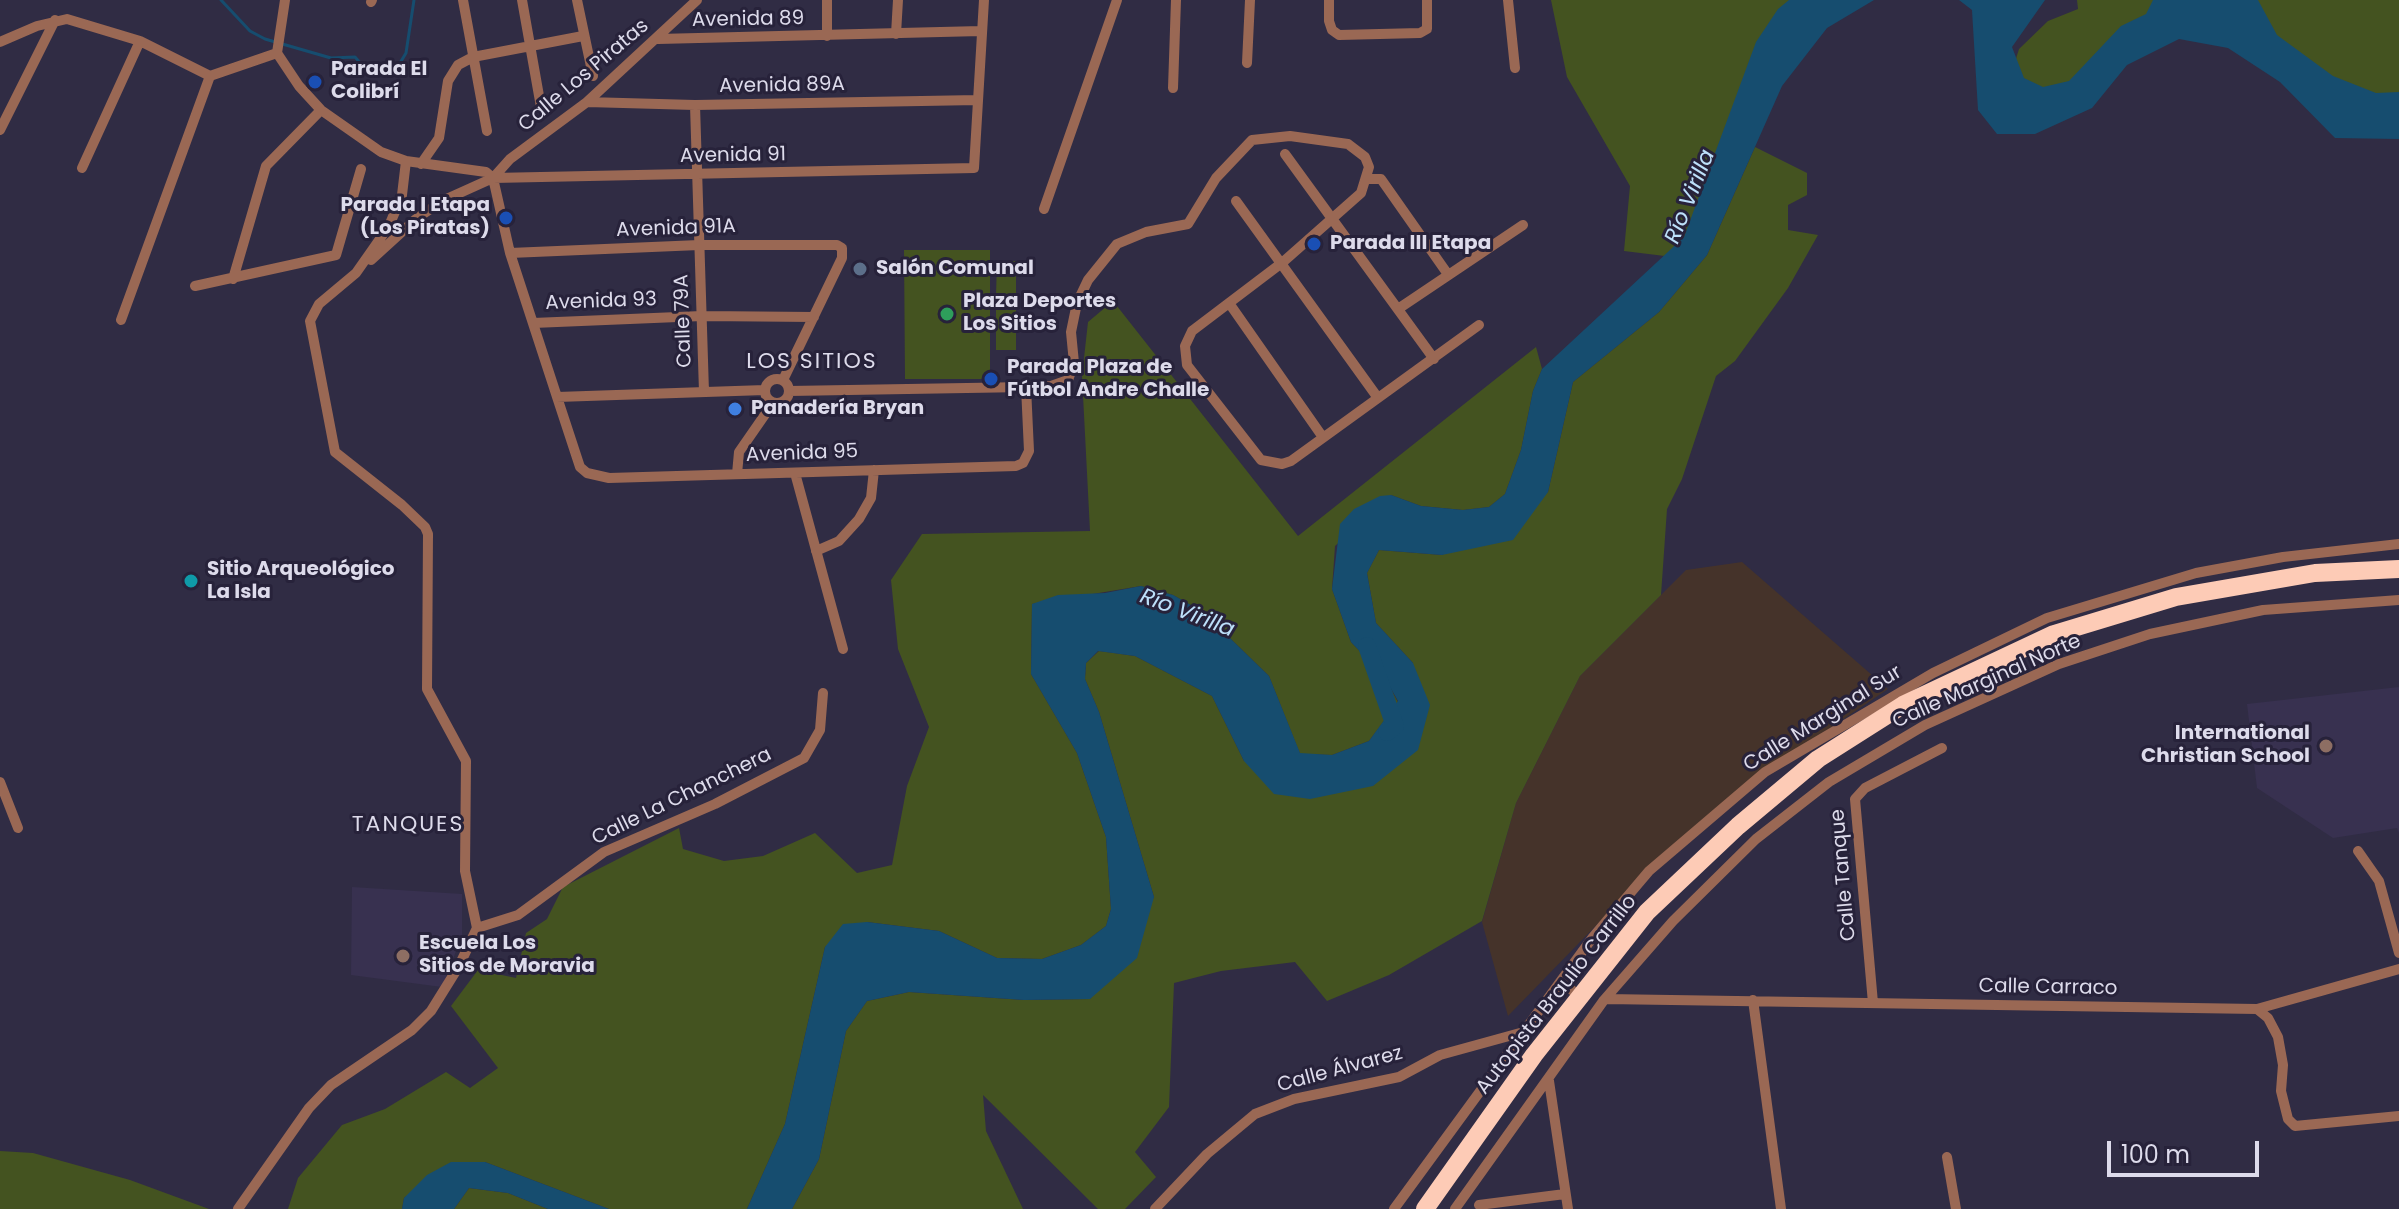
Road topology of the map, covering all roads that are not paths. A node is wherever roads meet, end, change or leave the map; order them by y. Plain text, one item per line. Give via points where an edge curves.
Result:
1 (285, 0) edge
2 (463, 0) edge
3 (522, 0) edge
4 (577, 0) edge
5 (697, 0) edge
6 (827, 0) edge
7 (898, 0) edge
8 (984, 0) edge
9 (1117, 0) edge
10 (1176, 0) edge
11 (1250, 0) edge
12 (1329, 0) edge
13 (1427, 0) edge
14 (1508, 0) edge
15 (55, 20) junction
16 (981, 31) junction
17 (896, 34) junction
18 (583, 36) junction
19 (827, 36) junction
20 (658, 39) junction
21 (140, 41) junction
22 (0, 42) edge
23 (529, 45) junction
24 (277, 53) junction
25 (473, 57) junction
26 (1247, 63) dead end
27 (1515, 68) dead end
28 (210, 76) junction
29 (593, 76) dead end
30 (1173, 88) dead end
31 (978, 100) junction
32 (587, 102) junction
33 (695, 105) junction
34 (541, 107) dead end
35 (321, 110) junction
36 (0, 130) edge
37 (487, 131) dead end
38 (1285, 154) dead end
39 (406, 161) junction
40 (421, 164) junction
41 (82, 168) dead end
42 (361, 169) dead end
43 (697, 175) junction
44 (493, 178) junction
45 (1367, 179) junction
46 (1236, 201) dead end
47 (1044, 209) dead end
48 (1331, 217) junction
49 (1523, 225) dead end
50 (699, 245) junction
51 (510, 253) junction
52 (1283, 262) junction
53 (356, 273) junction
54 (1447, 273) junction
55 (233, 279) junction
56 (195, 286) dead end
57 (1229, 303) junction
58 (1398, 309) junction
59 (702, 316) junction
60 (814, 317) junction
61 (121, 320) dead end
62 (533, 323) junction
63 (1479, 325) dead end
64 (1434, 359) junction
65 (783, 380) junction
66 (1026, 387) junction
67 (765, 390) junction
68 (789, 391) junction
69 (704, 392) junction
70 (557, 397) junction
71 (1378, 398) junction
72 (773, 403) junction
73 (1322, 436) junction
74 (874, 470) junction
75 (795, 473) junction
76 (737, 474) junction
77 (2399, 544) edge
78 (816, 551) junction
79 (2399, 569) edge
80 (2173, 588) junction
81 (2399, 600) edge
82 (843, 649) dead end
83 (1956, 669) junction
84 (823, 693) dead end
85 (1942, 748) dead end
86 (0, 782) edge
87 (2, 794) edge
88 (18, 828) dead end
89 (2358, 851) dead end
90 (477, 928) junction
91 (2399, 953) edge
92 (2399, 969) edge
93 (1561, 981) junction
94 (1579, 996) junction
95 (1604, 1000) junction
96 (1753, 1000) junction
97 (1873, 1003) junction
98 (2257, 1009) junction
99 (1520, 1033) junction
100 (1549, 1081) junction
101 (2399, 1116) edge
102 (1947, 1157) dead end
103 (1565, 1194) junction
104 (1479, 1205) dead end
105 (238, 1209) edge
106 (1155, 1209) edge
107 (1394, 1209) edge
108 (1425, 1209) edge
109 (1455, 1209) edge
110 (1568, 1209) edge
111 (1781, 1209) edge
112 (1956, 1209) edge

1 - 24 street
2 - 25 street
3 - 23 street
4 - 18 street
5 - 20 street, Calle Los Piratas
6 - 19 street
7 - 17 street
8 - 16 street
9 - 47 street
10 - 30 street
11 - 26 street
12 - 13 street via 1329,21 1339,35 1420,33 1427,29
14 - 27 street
15 - 21 street via 76,20
15 - 22 street
15 - 36 street
16 - 17 street, Avenida 89
16 - 31 street
17 - 19 street, Avenida 89
18 - 23 street
18 - 29 street
19 - 20 street, Avenida 89
20 - 32 street, Calle Los Piratas
21 - 28 street
21 - 41 street
23 - 25 street
23 - 34 street
24 - 28 street
24 - 35 street
25 - 37 street
25 - 40 street via 452,72 439,138
28 - 61 street
31 - 33 street, Avenida 89A
31 - 43 street, Avenida 91 via 974,168
32 - 33 street, Avenida 89A
32 - 44 street, Calle Los Piratas via 510,159
33 - 43 street, Calle 79A
35 - 39 street via 381,152
35 - 55 street via 266,166
38 - 48 street
39 - 40 street
39 - 53 street via 396,210
40 - 44 street via 486,172
42 - 55 street via 336,255
43 - 44 street, Avenida 91
43 - 50 street, Calle 79A
44 - 51 street
44 - 53 street via 416,219
45 - 48 street via 1361,193
45 - 54 street via 1381,179
45 - 66 street via 1365,157 1348,144 1290,136 1252,140 1216,178 1188,224 1117,244 1077,303 1068,380
46 - 52 street
48 - 52 street
48 - 58 street
49 - 54 street
50 - 51 street, Avenida 91A
50 - 59 street, Calle 79A
50 - 60 street, Avenida 91A via 832,243 842,248
51 - 62 street
52 - 57 street
52 - 71 street
53 - 90 street via 310,317 331,436 337,455 402,505 428,534 426,681 466,761 465,871
54 - 58 street
55 - 56 street
57 - 73 street
57 - 73 street via 1192,331 1185,346 1187,365 1261,460 1282,464
58 - 64 street
59 - 60 street, Avenida 93
59 - 62 street, Avenida 93
59 - 69 street, Calle 79A
60 - 65 street
62 - 70 street
63 - 64 street
64 - 71 street
65 - 67 street via 773,379
65 - 68 street
66 - 68 street
66 - 74 street, Avenida 95 via 1029,451 1023,463
67 - 69 street
67 - 72 street
68 - 72 street via 786,399
69 - 70 street
70 - 76 street, Avenida 95 via 574,457 587,473 609,478
71 - 73 street
72 - 76 street via 739,452
74 - 75 street, Avenida 95
74 - 78 street via 871,498 859,519 839,541
75 - 76 street, Avenida 95
75 - 78 street
77 - 80 street via 2283,557
78 - 82 street
79 - 80 highway, Autopista Braulio Carrillo
80 - 83 highway, Autopista Braulio Carrillo
81 - 95 street, Calle Marginal Norte via 2263,610 2150,634 2059,664 1925,725 1829,782 1756,839 1673,921
83 - 93 street, Calle Marginal Sur via 1765,772 1649,871
83 - 94 highway, Autopista Braulio Carrillo via 1818,759 1738,826 1647,912
84 - 90 street, Calle La Chanchera via 820,730 804,758 604,852 518,915
85 - 97 street, Calle Tanque via 1865,788 1855,799
86 - 87 street
87 - 88 street
89 - 91 street via 2379,881
90 - 105 street via 431,1011 331,1085
92 - 98 street, Calle Carraco
93 - 94 street
93 - 99 street, Calle Marginal Sur
94 - 108 highway, Autopista Braulio Carrillo
95 - 96 street, Calle Carraco
95 - 100 street, Calle Marginal Norte
96 - 97 street, Calle Carraco
96 - 111 street
97 - 98 street, Calle Carraco
98 - 101 street via 2278,1037 2281,1091 2295,1126
99 - 106 street, Calle Álvarez via 1440,1055 1399,1077 1294,1099 1255,1114 1207,1154
99 - 107 street, Calle Marginal Sur
100 - 103 street
100 - 109 street, Calle Marginal Norte
102 - 112 street
103 - 104 street
103 - 110 street

